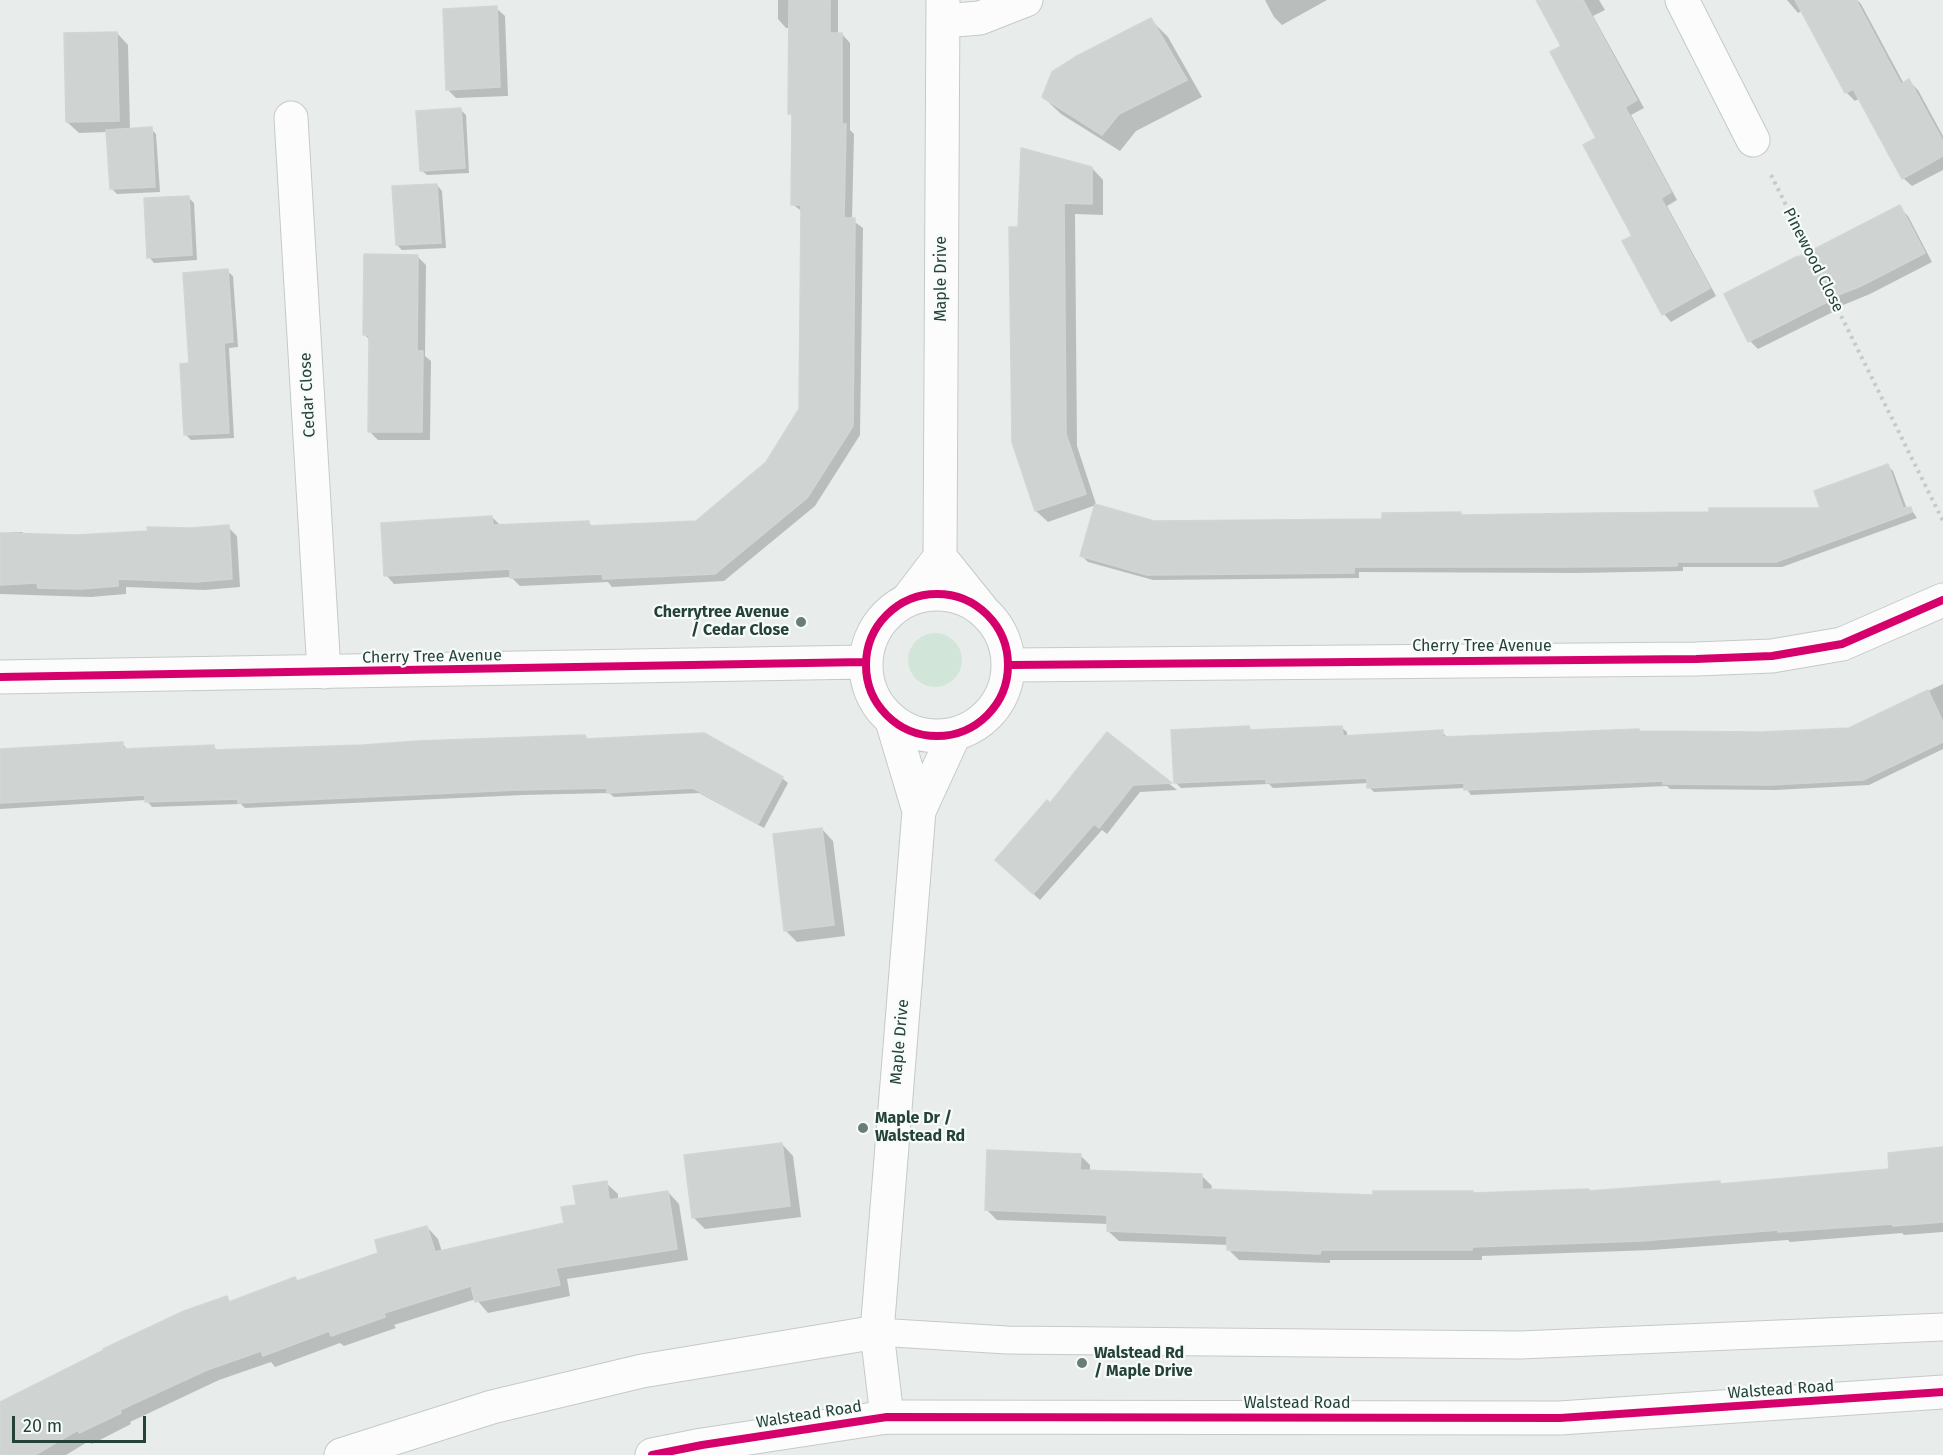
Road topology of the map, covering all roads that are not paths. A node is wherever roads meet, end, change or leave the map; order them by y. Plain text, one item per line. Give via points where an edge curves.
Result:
1 (1026, 0) edge
2 (1682, 0) edge
3 (943, 10) edge
4 (291, 118) dead end
5 (1753, 140) road end
6 (940, 557) junction
7 (908, 599) junction
8 (1943, 600) edge
9 (981, 608) junction
10 (864, 662) junction
11 (1011, 664) junction
12 (324, 672) junction
13 (0, 677) edge
14 (892, 722) junction
15 (954, 735) junction
16 (919, 811) junction
17 (1943, 1327) edge
18 (877, 1332) junction
19 (1943, 1392) edge
20 (887, 1417) junction
21 (341, 1455) edge
22 (652, 1455) edge

1 - 3 street via 980,18
2 - 5 street
3 - 6 street, Maple Drive
4 - 12 street, Cedar Close
6 - 7 street, Maple Drive
6 - 9 street
7 - 9 street via 950,594
7 - 10 street, Maple Drive via 880,620
8 - 11 street, Cherry Tree Avenue via 1842,644 1772,656
9 - 11 street via 1005,640
10 - 12 street, Cherry Tree Avenue
10 - 14 street, Maple Drive via 872,696
11 - 15 street, Maple Drive via 1002,695 978,724
12 - 13 street, Cherry Tree Avenue
14 - 15 street, Maple Drive via 917,734
14 - 16 street, Maple Drive
15 - 16 street, Maple Drive
16 - 18 street, Maple Drive
17 - 18 lane via 1520,1345 1007,1340
18 - 20 street, Maple Drive
18 - 21 street via 642,1371 492,1407
19 - 20 street, Walstead Road via 1560,1418
20 - 22 street, Walstead Road

